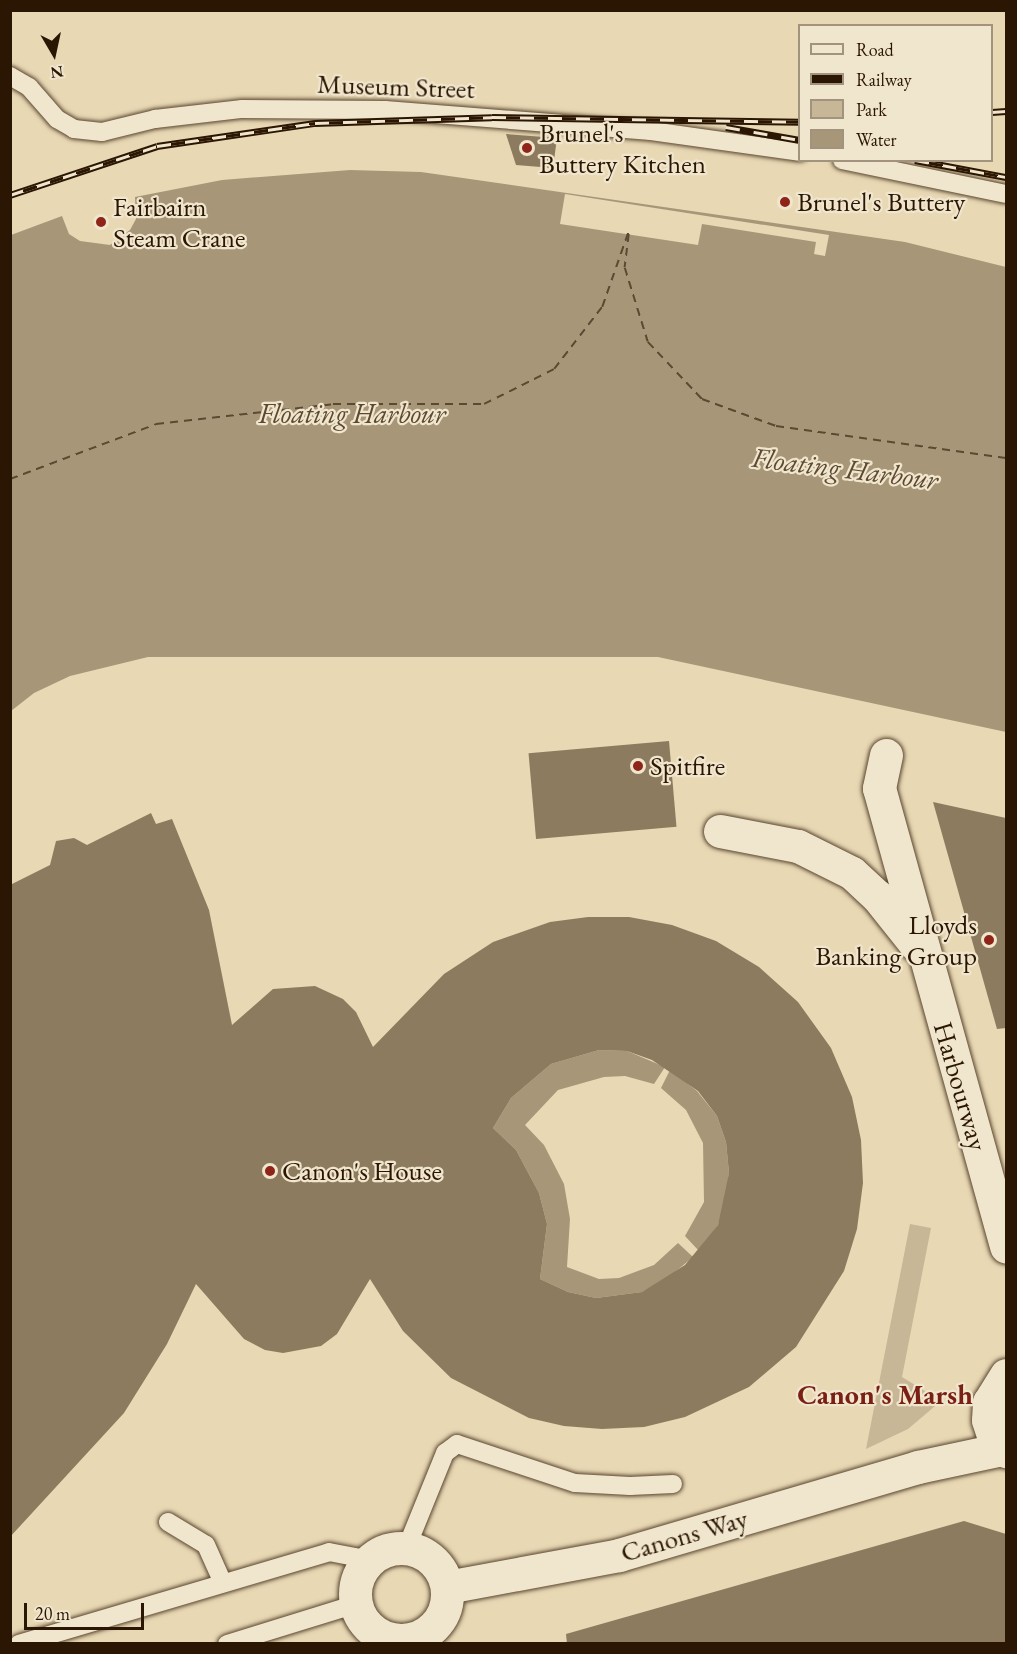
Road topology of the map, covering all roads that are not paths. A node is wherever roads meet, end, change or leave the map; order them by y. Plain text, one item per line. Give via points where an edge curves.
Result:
1 (10, 76) edge
2 (798, 152) edge
3 (852, 162) edge
4 (1006, 194) edge
5 (886, 755) dead end
6 (720, 831) dead end
7 (926, 959) junction
8 (1006, 1247) edge
9 (1006, 1375) edge
10 (988, 1420) junction
11 (1005, 1450) edge
12 (918, 1467) junction
13 (673, 1484) dead end
14 (168, 1522) dead end
15 (406, 1549) junction
16 (371, 1560) junction
17 (224, 1583) junction
18 (447, 1587) junction
19 (356, 1604) junction
20 (401, 1642) edge
21 (20, 1644) edge
22 (227, 1644) edge

1 - 2 lane, Museum Street via 29,87 57,119 74,129 102,132 155,119 242,109 385,110 651,131
3 - 4 lane
5 - 7 street, Harbourway via 879,788
6 - 7 street, Harbourway via 798,846 852,873 877,896
7 - 8 street, Harbourway
9 - 10 street via 989,1402
10 - 11 street, Canons Way
10 - 12 street, Canons Way
11 - 12 street, Canons Way
12 - 18 street, Canons Way via 618,1555
13 - 15 lane via 575,1483 457,1444 445,1453
14 - 17 lane via 206,1545
15 - 16 street via 388,1550
15 - 18 street via 434,1562
16 - 17 lane via 328,1552
16 - 19 street via 360,1573
17 - 21 lane
18 - 20 street via 441,1618 430,1630
19 - 20 street via 367,1625 380,1635
19 - 22 lane

